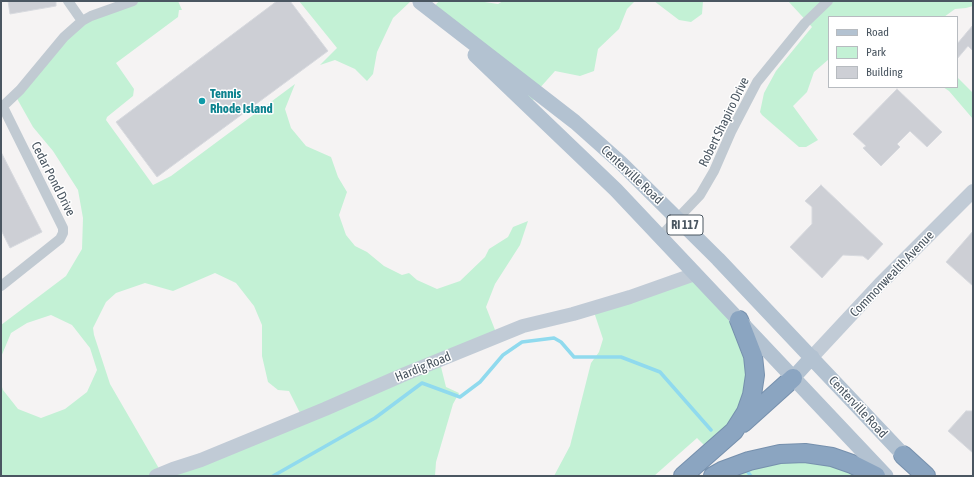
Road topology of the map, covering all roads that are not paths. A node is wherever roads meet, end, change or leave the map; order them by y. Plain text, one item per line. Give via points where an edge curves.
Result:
1 (68, 1) edge
2 (133, 1) edge
3 (420, 1) edge
4 (828, 1) edge
5 (82, 21) junction
6 (2, 107) edge
7 (973, 191) edge
8 (677, 218) junction
9 (660, 237) junction
10 (695, 274) junction
11 (1, 286) edge
12 (739, 320) junction
13 (812, 357) junction
14 (793, 378) junction
15 (734, 431) junction
16 (903, 454) junction
17 (156, 476) edge
18 (683, 476) edge
19 (714, 476) edge
20 (876, 476) edge
21 (886, 476) edge
22 (923, 476) edge
23 (926, 476) edge

1 - 5 street
2 - 5 street, Cedar Pond Drive
3 - 8 main road, Centerville Road / RI 117 via 575,122
3 - 9 main road, Centerville Road / RI 117 via 616,190
4 - 8 street, Robert Shapiro Drive via 805,23 757,82 700,195
5 - 6 street, Cedar Pond Drive via 64,37 20,90
6 - 11 street, Cedar Pond Drive via 63,228 63,233 60,239
7 - 13 street, Commonwealth Avenue via 880,284
8 - 9 street, Robert Shapiro Drive
8 - 13 main road, Centerville Road / RI 117
9 - 10 main road, Centerville Road / RI 117
10 - 12 main road, Centerville Road / RI 117
10 - 17 street, Hardig Road via 630,297 523,326 201,460
12 - 14 main road, Centerville Road / RI 117
12 - 15 highway via 753,356 755,375 746,412
13 - 14 main road
13 - 16 main road, Centerville Road / RI 117
14 - 15 highway
14 - 21 main road, Centerville Road / RI 117
15 - 18 highway
16 - 22 main road, Centerville Road / RI 117
16 - 23 highway
19 - 20 highway via 749,461 780,454 805,453 832,457

